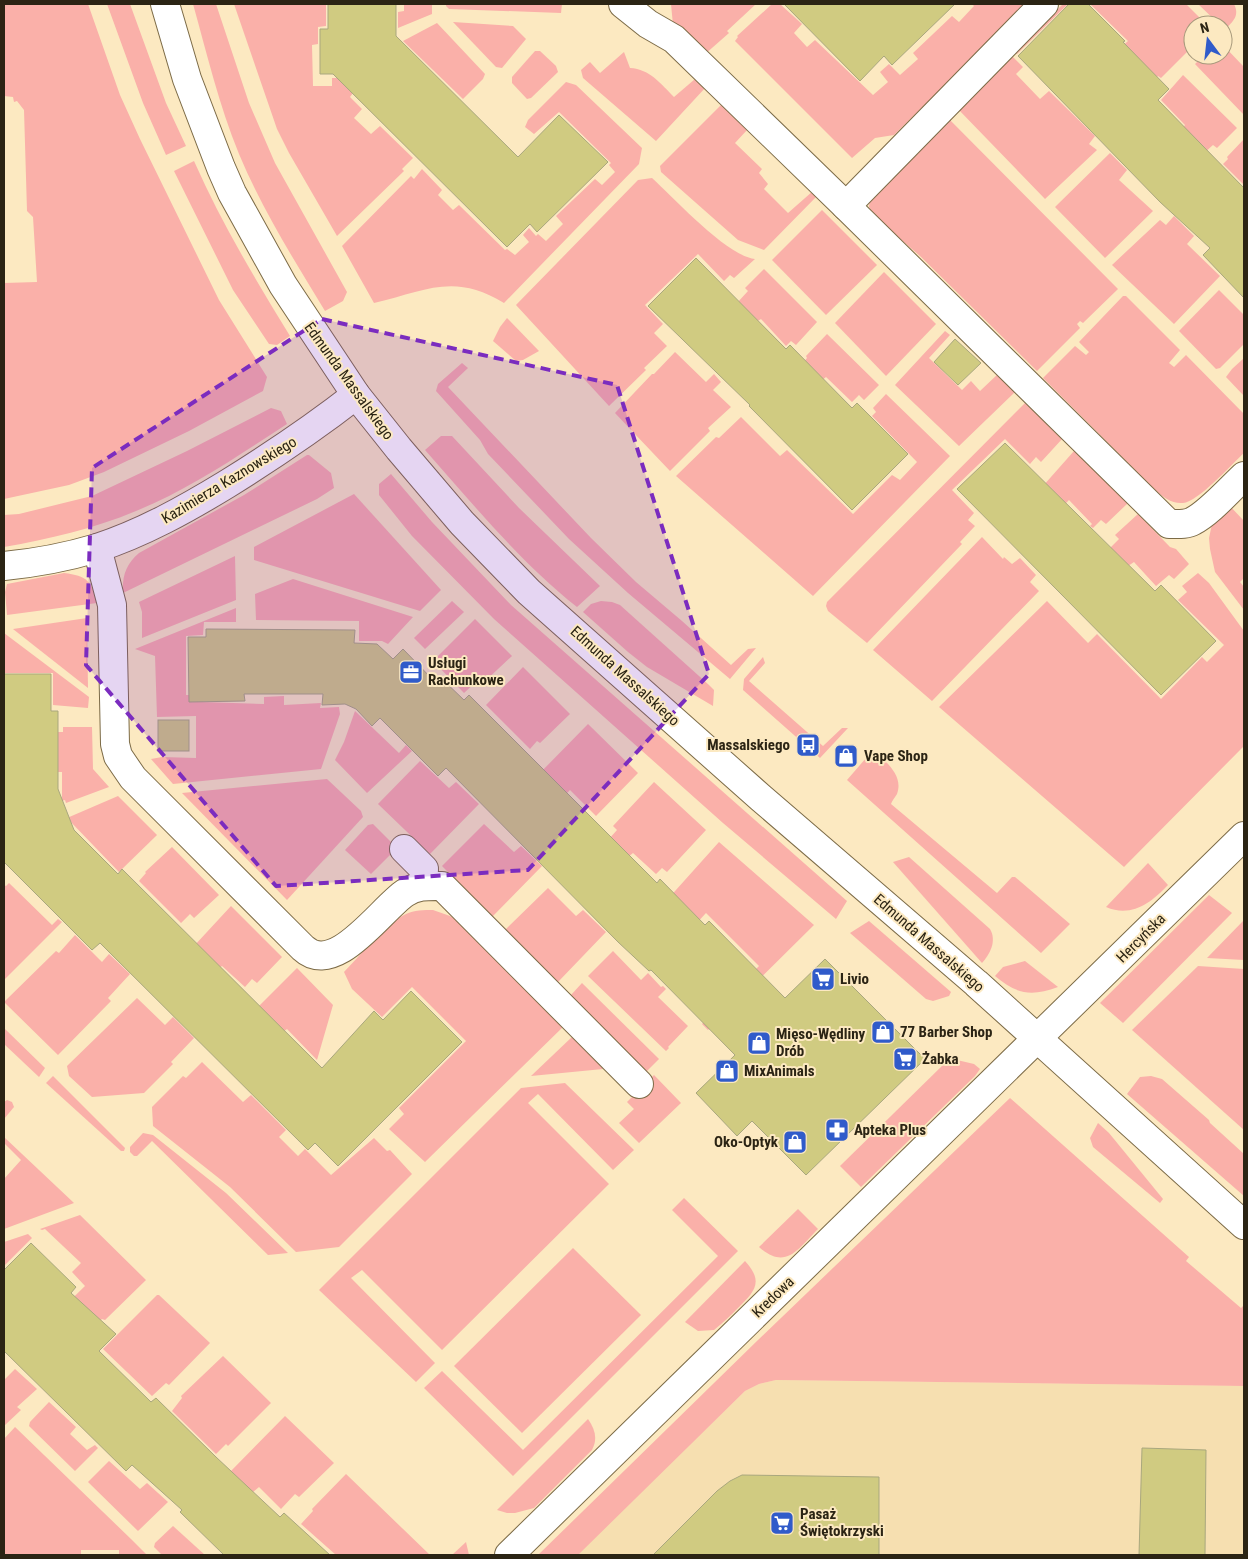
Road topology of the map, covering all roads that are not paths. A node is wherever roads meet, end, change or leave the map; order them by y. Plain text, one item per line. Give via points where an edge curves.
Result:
1 (165, 4) edge
2 (623, 4) edge
3 (1044, 4) edge
4 (846, 206) junction
5 (356, 395) junction
6 (1244, 476) edge
7 (97, 548) junction
8 (4, 566) edge
9 (1244, 836) edge
10 (404, 849) dead end
11 (423, 886) junction
12 (1037, 1038) junction
13 (639, 1084) dead end
14 (1244, 1225) edge
15 (509, 1555) edge

1 - 5 street, Edmunda Massalskiego via 190,88 232,193 288,292
2 - 4 street via 674,40
3 - 4 street
4 - 6 street via 1170,524 1192,522
5 - 7 street, Kazimierza Kaznowskiego via 281,450 196,503
5 - 12 street, Edmunda Massalskiego via 462,522 529,592
7 - 8 street, Kazimierza Kaznowskiego
7 - 11 street via 112,605 115,744 118,756 133,778 307,952 325,956 342,950 405,893
9 - 12 street, Hercyńska
10 - 11 street via 424,869
11 - 13 street via 442,886
12 - 14 street, Edmunda Massalskiego
12 - 15 street, Kredowa

